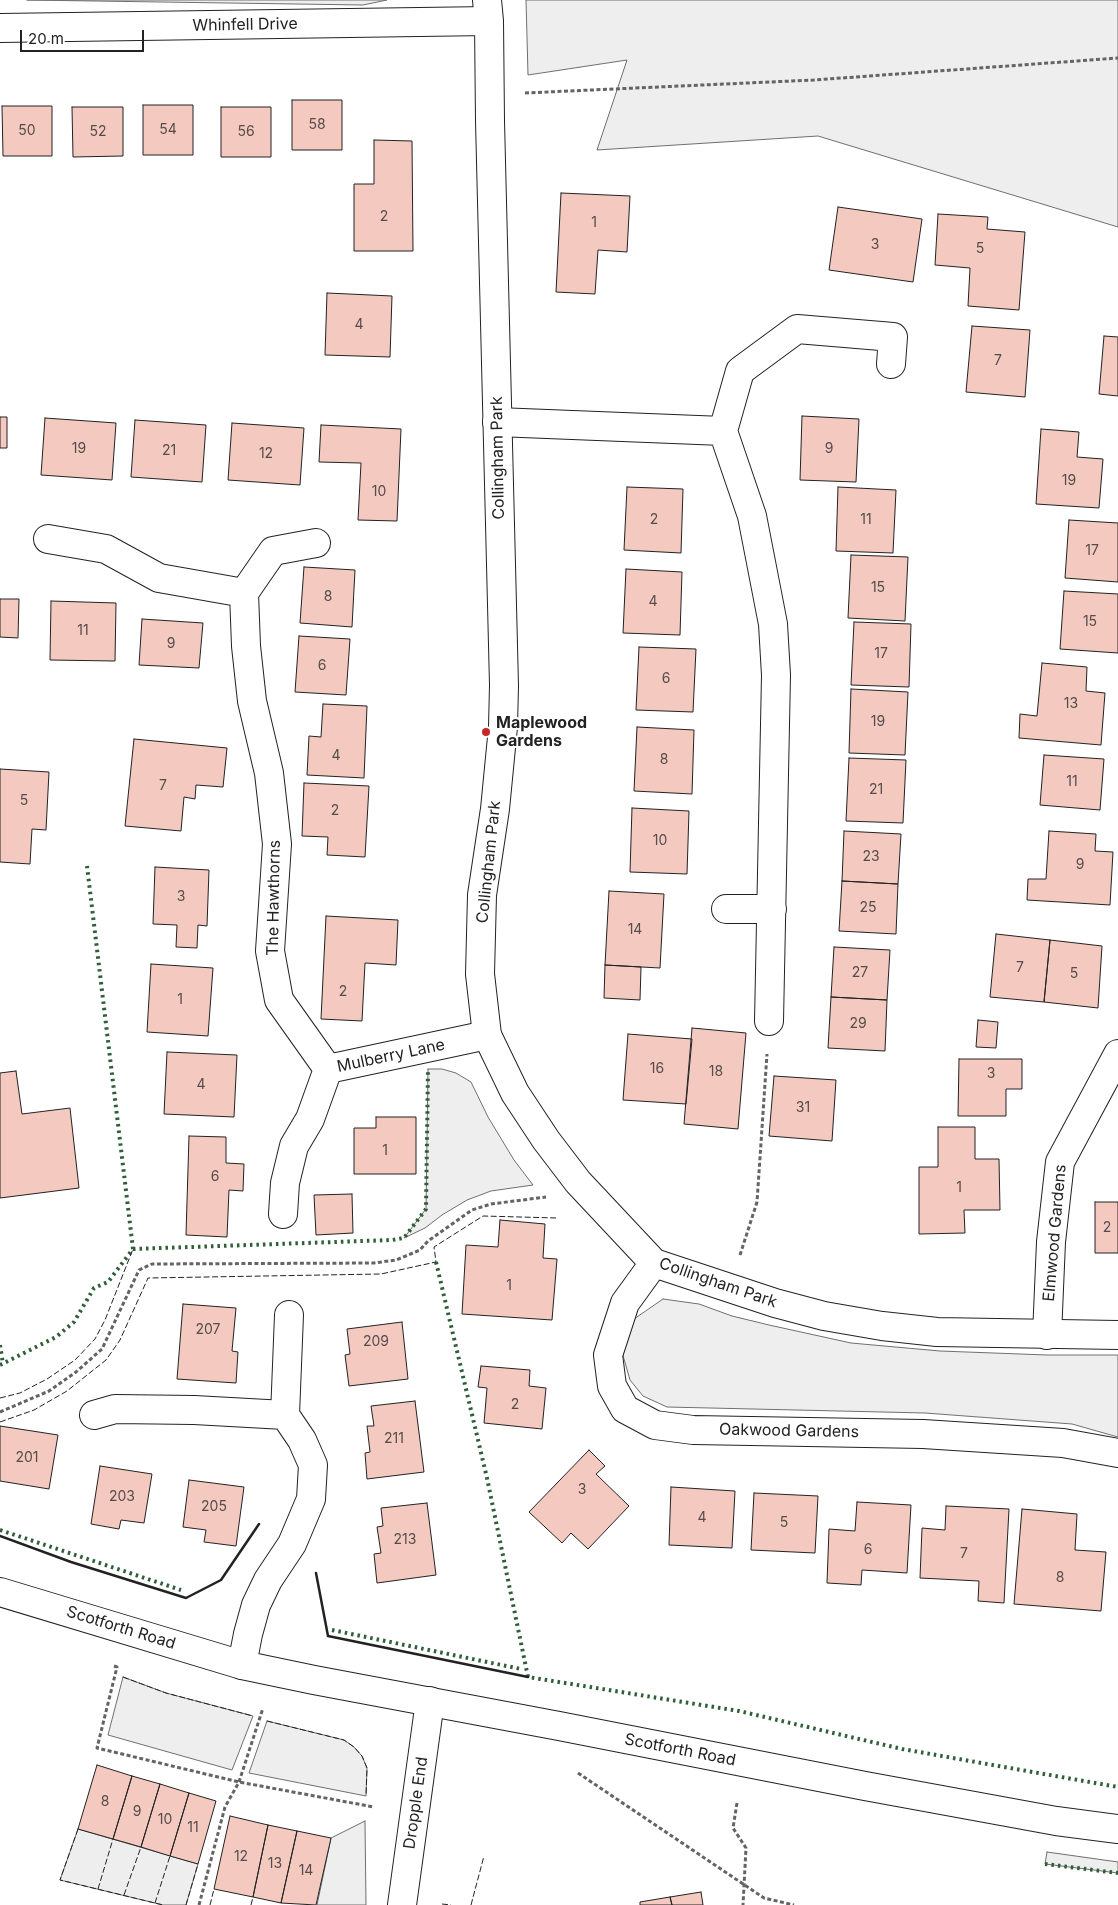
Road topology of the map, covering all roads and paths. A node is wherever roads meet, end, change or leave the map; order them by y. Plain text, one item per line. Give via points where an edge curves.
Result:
1 (488, 11) edge
2 (0, 28) edge
3 (1118, 58) edge
4 (490, 94) junction
5 (891, 364) dead end
6 (497, 422) junction
7 (723, 431) junction
8 (48, 538) dead end
9 (316, 543) dead end
10 (244, 593) junction
11 (726, 909) dead end
12 (772, 909) junction
13 (769, 1021) joint
14 (487, 1035) junction
15 (1118, 1054) edge
16 (328, 1069) junction
17 (550, 1196) dead end
18 (283, 1214) dead end
19 (654, 1263) junction
20 (730, 1287) junction
21 (289, 1315) dead end
22 (1047, 1335) junction
23 (1118, 1335) edge
24 (0, 1412) edge
25 (94, 1415) dead end
26 (285, 1415) junction
27 (1118, 1453) edge
28 (0, 1592) edge
29 (242, 1665) junction
30 (116, 1667) dead end
31 (430, 1701) junction
32 (263, 1708) dead end
33 (578, 1773) dead end
34 (239, 1782) junction
35 (737, 1803) dead end
36 (374, 1806) dead end
37 (1118, 1829) edge
38 (744, 1884) junction
39 (200, 1905) edge
40 (402, 1905) edge
41 (743, 1905) edge
42 (794, 1905) edge

1 - 2 street, Whinfell Drive
1 - 4 street, Collingham Park
3 - 4 path via 814,80
4 - 6 street, Collingham Park
5 - 7 street via 893,337 797,329 740,371
6 - 7 street
6 - 14 street, Collingham Park via 504,685 496,809 482,895 480,974
7 - 12 street via 752,516 773,624 776,675
8 - 10 street via 106,550 159,578
9 - 10 street via 273,551
10 - 16 street, The Hawthorns via 252,701 269,773 276,844 270,951 279,1000
11 - 12 street
12 - 13 street
13 - 20 path via 757,1202
14 - 16 street, Mulberry Lane
14 - 19 street, Collingham Park via 515,1093 546,1140 578,1182
15 - 22 street, Elmwood Gardens via 1060,1162 1051,1242
16 - 18 street, Mulberry Lane via 310,1119 294,1146 285,1183
17 - 24 path via 491,1204 472,1210 420,1250 396,1260 374,1263 152,1264 139,1270 102,1349 49,1391
19 - 20 street, Collingham Park
19 - 27 street, Oakwood Gardens via 625,1303 608,1356 612,1386 625,1409 655,1425 693,1430 922,1434 1064,1443
20 - 22 street, Collingham Park via 824,1316 882,1326 937,1332
21 - 26 street
22 - 23 street, Collingham Park
25 - 26 street via 115,1409
26 - 29 street via 302,1440 313,1465 311,1499 292,1544 256,1605
28 - 29 street, Scotforth Road
29 - 31 street, Scotforth Road
30 - 34 path via 97,1748
31 - 37 street, Scotforth Road via 865,1786 1056,1821
31 - 40 street, Dropple End
32 - 34 path
33 - 38 path
34 - 36 path
34 - 39 path via 225,1808
35 - 38 path via 733,1828 746,1848
38 - 41 path
38 - 42 path via 764,1898

